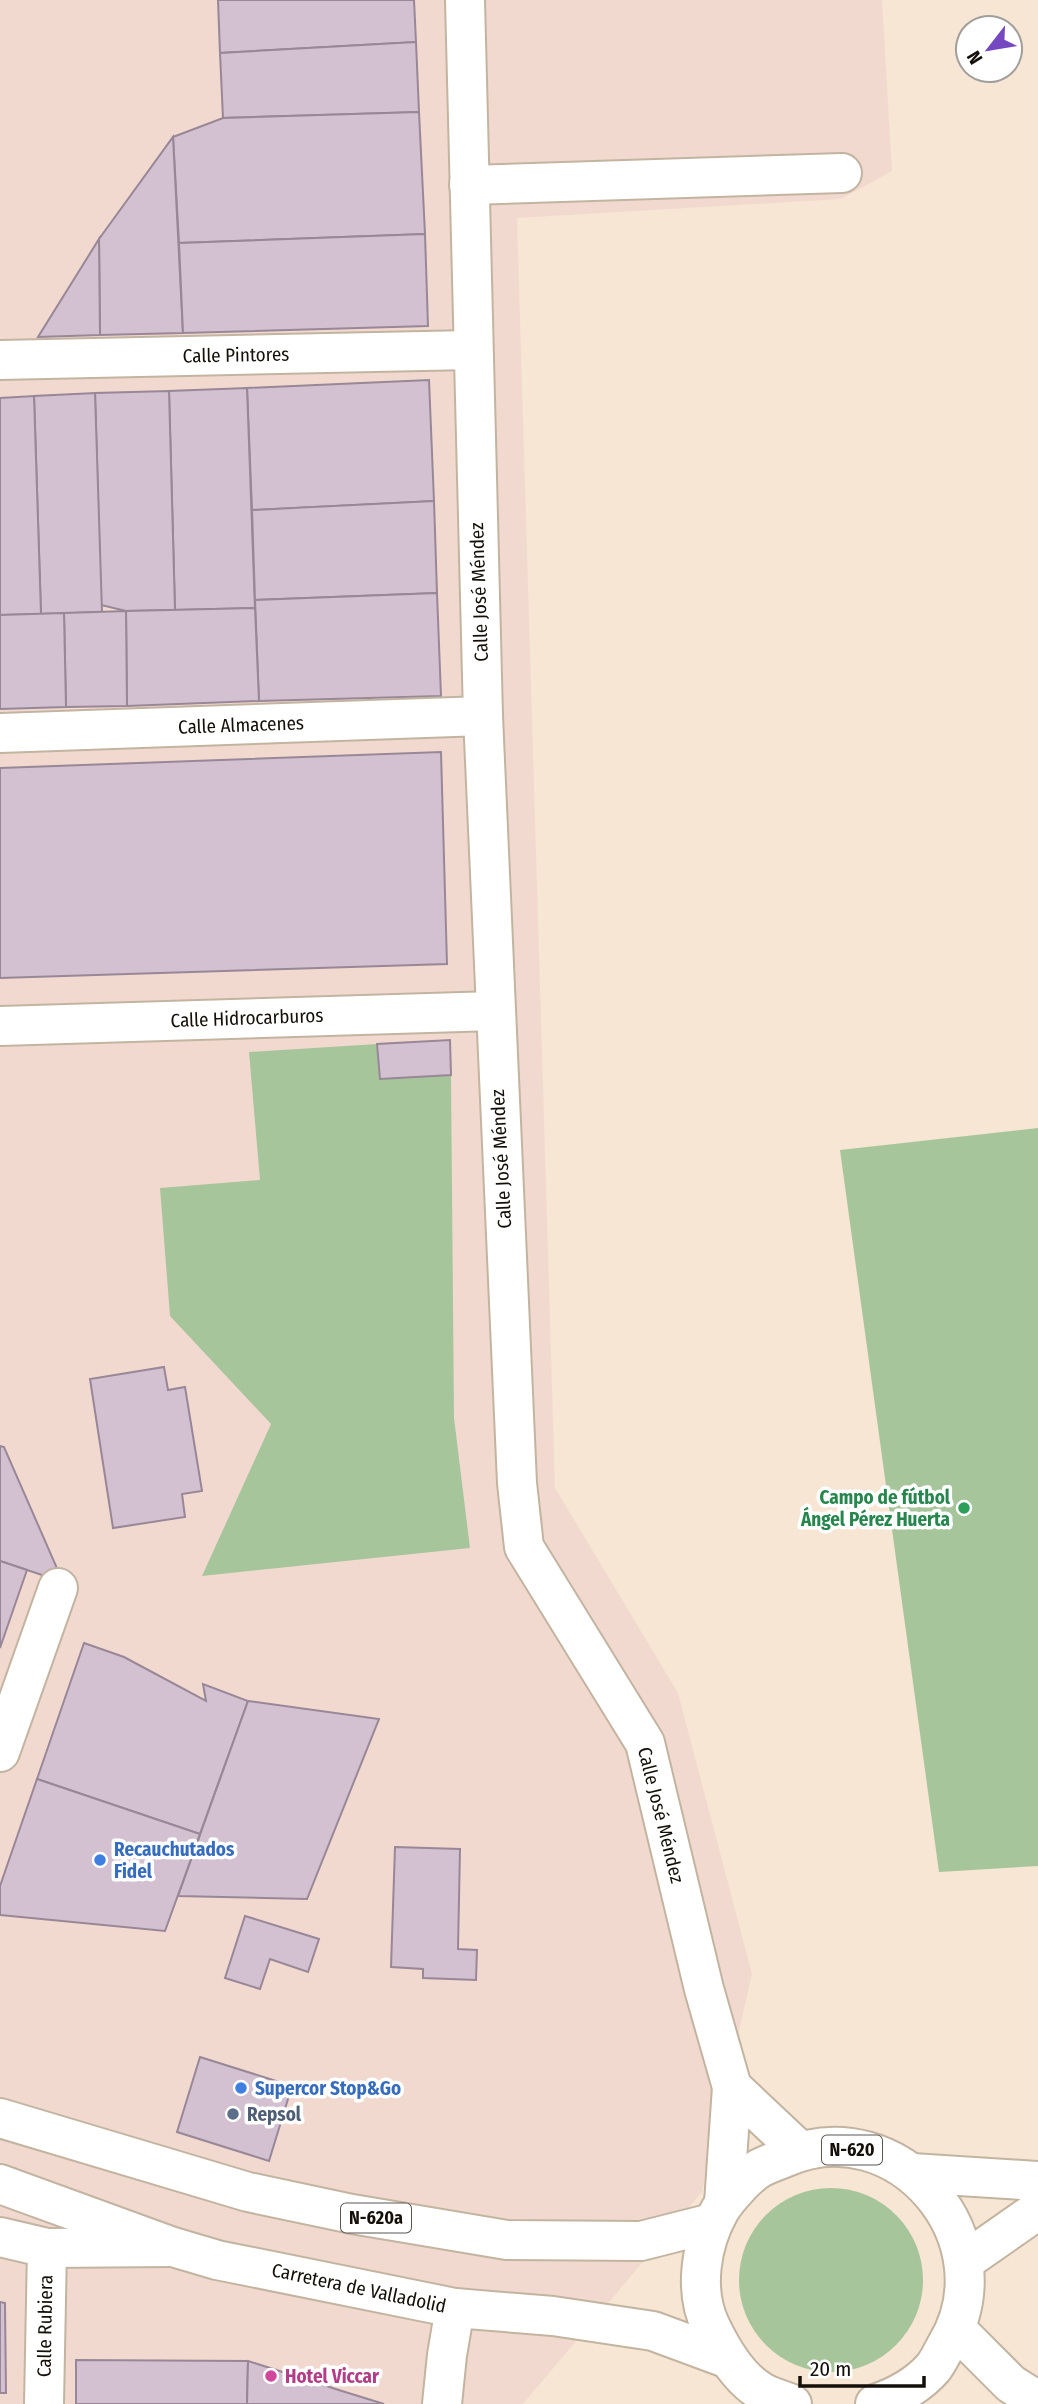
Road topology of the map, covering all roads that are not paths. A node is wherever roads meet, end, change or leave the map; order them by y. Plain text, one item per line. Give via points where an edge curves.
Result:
1 (465, 0) edge
2 (842, 173) dead end
3 (469, 185) junction
4 (472, 349) junction
5 (0, 359) edge
6 (483, 716) junction
7 (0, 733) edge
8 (495, 1011) junction
9 (0, 1026) edge
10 (58, 1588) dead end
11 (0, 1752) edge
12 (732, 2087) junction
13 (0, 2118) edge
14 (800, 2151) junction
15 (912, 2173) junction
16 (1038, 2181) edge
17 (0, 2184) edge
18 (1038, 2210) edge
19 (718, 2213) junction
20 (0, 2236) edge
21 (173, 2247) junction
22 (47, 2248) junction
23 (965, 2261) junction
24 (455, 2308) junction
25 (956, 2329) junction
26 (726, 2358) junction
27 (1038, 2401) edge
28 (44, 2404) edge
29 (442, 2404) edge
30 (792, 2404) edge
31 (875, 2404) edge

1 - 3 main road, Calle José Méndez
2 - 3 main road
3 - 4 main road, Calle José Méndez
4 - 5 main road, Calle Pintores
4 - 6 main road, Calle José Méndez
6 - 7 main road, Calle Almacenes
6 - 8 main road, Calle José Méndez
8 - 9 main road, Calle Hidrocarburos
8 - 12 main road, Calle José Méndez via 516,1483 524,1547 645,1743
10 - 11 main road
12 - 14 main road
12 - 19 main road, Calle José Méndez
13 - 19 main road, N-620a via 248,2192 507,2240 641,2241
14 - 15 main road, N-620 via 839,2147 877,2154
14 - 19 main road, N-620 via 758,2170
15 - 16 main road
15 - 23 main road, N-620 via 937,2197 955,2227
17 - 21 main road, Carretera de Valladolid
18 - 23 main road
19 - 26 main road, Calle José Méndez via 700,2269 705,2316
20 - 22 main road
21 - 22 main road
21 - 24 main road, Carretera de Valladolid
22 - 28 main road, Calle Rubiera
23 - 25 main road, N-620 via 963,2307
24 - 26 main road, Carretera de Valladolid via 653,2331
24 - 29 main road
25 - 27 main road via 1011,2384
25 - 31 main road, N-620 via 933,2368 897,2397
26 - 30 main road via 760,2391

